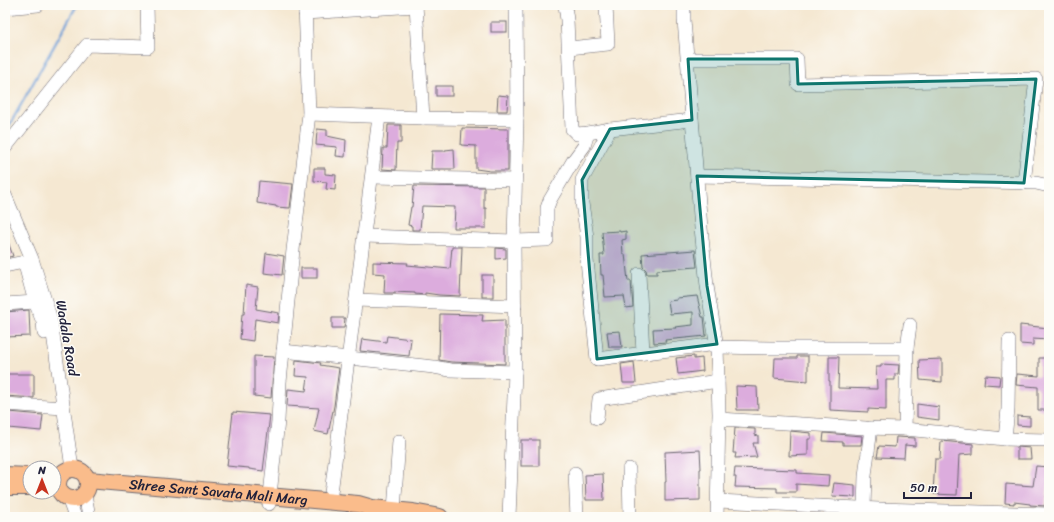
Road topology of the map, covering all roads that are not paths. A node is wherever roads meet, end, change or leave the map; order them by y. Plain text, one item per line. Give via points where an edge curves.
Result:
1 (38, 5) edge
2 (147, 5) edge
3 (516, 5) edge
4 (565, 5) edge
5 (606, 5) edge
6 (684, 5) edge
7 (416, 6) edge
8 (366, 7) edge
9 (5, 8) edge
10 (305, 9) edge
11 (569, 48) junction
12 (688, 59) junction
13 (309, 114) junction
14 (379, 117) junction
15 (423, 118) junction
16 (517, 119) junction
17 (692, 120) junction
18 (610, 129) junction
19 (588, 133) junction
20 (5, 148) edge
21 (698, 176) junction
22 (372, 177) junction
23 (515, 180) junction
24 (1024, 183) junction
25 (1049, 186) edge
26 (5, 195) edge
27 (5, 218) edge
28 (364, 236) junction
29 (514, 241) junction
30 (24, 262) junction
31 (5, 266) edge
32 (639, 274) dead end
33 (356, 300) junction
34 (35, 302) junction
35 (5, 304) edge
36 (515, 306) junction
37 (910, 325) dead end
38 (1009, 341) dead end
39 (717, 345) junction
40 (907, 348) junction
41 (283, 351) junction
42 (643, 353) junction
43 (349, 358) junction
44 (515, 372) junction
45 (718, 381) junction
46 (5, 404) edge
47 (58, 407) junction
48 (597, 418) dead end
49 (719, 419) junction
50 (871, 428) junction
51 (905, 429) junction
52 (1005, 439) junction
53 (1049, 440) edge
54 (399, 441) dead end
55 (60, 460) edge
56 (629, 469) dead end
57 (575, 473) dead end
58 (5, 475) edge
59 (22, 476) edge
60 (62, 480) edge
61 (62, 482) edge
62 (62, 484) edge
63 (5, 487) edge
64 (22, 487) edge
65 (86, 488) junction
66 (269, 500) junction
67 (330, 501) junction
68 (718, 501) junction
69 (864, 508) junction
70 (394, 510) junction
71 (371, 513) edge
72 (879, 513) edge
73 (1049, 514) edge
74 (75, 517) edge
75 (89, 517) edge
76 (440, 517) edge
77 (509, 517) edge
78 (577, 517) edge
79 (630, 517) edge
80 (717, 517) edge

1 - 9 street
2 - 20 street via 148,47 87,45
3 - 16 street
4 - 11 street
5 - 11 street via 608,44
6 - 12 street
7 - 8 street
7 - 15 street
8 - 10 street
10 - 13 street
11 - 19 street via 572,129 577,134
12 - 17 street
12 - 24 street via 797,59 798,84 1036,79
13 - 14 street
13 - 41 street
14 - 15 street
14 - 22 street
15 - 16 street
16 - 23 street
17 - 18 street
17 - 21 street
18 - 19 street
18 - 42 street via 582,180 597,359
19 - 29 street via 584,146 550,200 547,208 547,240
21 - 24 street
21 - 39 street via 707,286
22 - 23 street
22 - 28 street
23 - 29 street
24 - 25 street
26 - 47 street, Wadala Road via 32,259 48,310
27 - 30 street, Wadala Road
28 - 29 street
28 - 33 street
29 - 36 street
30 - 31 street
30 - 34 street, Wadala Road
32 - 42 street
33 - 36 street
33 - 43 street
34 - 35 street
34 - 47 street, Wadala Road via 43,322
36 - 44 street
37 - 40 street
38 - 52 street
39 - 40 street via 770,348
39 - 42 street
39 - 45 street
40 - 51 street
41 - 43 street
41 - 66 street
43 - 44 street via 450,370
43 - 67 street
44 - 77 street
45 - 48 street via 599,399
45 - 49 street
46 - 47 street
47 - 55 street, Wadala Road
49 - 50 street
49 - 68 street
50 - 51 street
50 - 69 street
51 - 52 street
52 - 53 street
54 - 70 street
56 - 79 street
57 - 78 street
58 - 59 main road
60 - 65 main road via 77,469 85,475
61 - 65 main road, Shree Sant Savata Mali Marg via 73,499 78,498
62 - 74 street, Wadala Road
63 - 64 main road
65 - 66 main road, Shree Sant Savata Mali Marg
65 - 75 street
66 - 67 main road, Shree Sant Savata Mali Marg
66 - 71 main road, Shree Sant Savata Mali Marg
67 - 71 main road, Shree Sant Savata Mali Marg via 358,504
68 - 69 street
68 - 80 street
69 - 72 street
70 - 71 main road, Shree Sant Savata Mali Marg
70 - 76 main road, Shree Sant Savata Mali Marg
72 - 73 street

